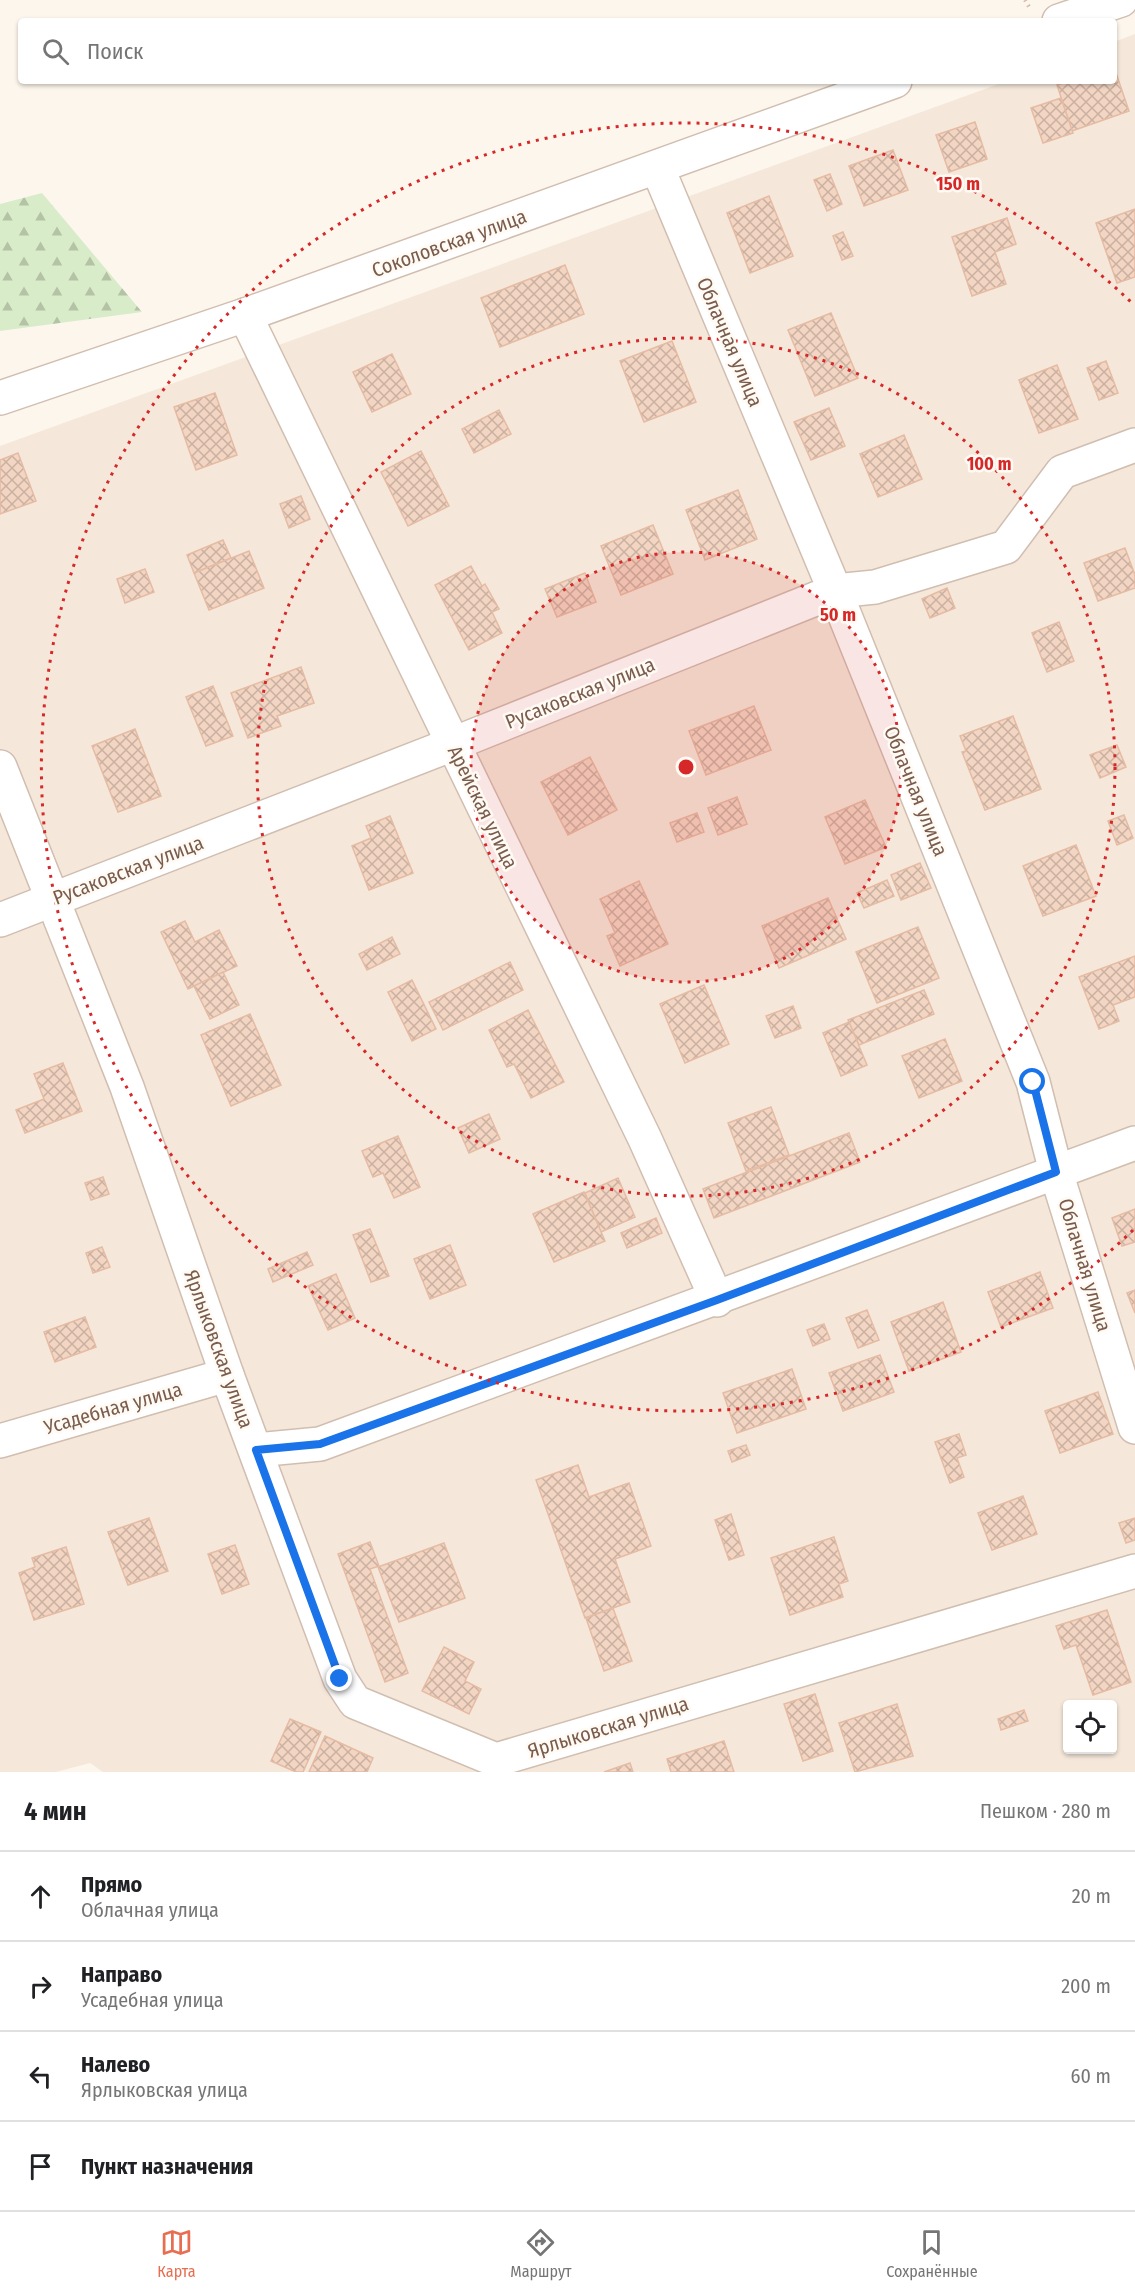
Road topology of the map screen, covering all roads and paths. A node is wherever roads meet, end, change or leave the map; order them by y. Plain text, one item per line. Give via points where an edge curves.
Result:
1 (1121, 0) edge
2 (1068, 18) edge
3 (887, 84) edge
4 (658, 169) junction
5 (245, 315) junction
6 (0, 398) edge
7 (1135, 445) edge
8 (834, 591) junction
9 (453, 744) junction
10 (0, 767) edge
11 (51, 900) junction
12 (0, 920) edge
13 (1135, 1143) edge
14 (1056, 1172) junction
15 (717, 1300) junction
16 (227, 1375) junction
17 (1135, 1427) edge
18 (0, 1441) edge
19 (256, 1450) junction
20 (1135, 1571) edge

1 - 2 street
3 - 4 street, Соколовская улица
4 - 5 street, Соколовская улица
4 - 8 street, Облачная улица
5 - 6 street, Соколовская улица
5 - 9 street, Арейская улица
7 - 8 street, Русаковская улица via 1062,472 1006,547 875,587
8 - 9 street, Русаковская улица
8 - 14 street, Облачная улица via 1033,1082
9 - 11 street, Русаковская улица
9 - 15 street, Арейская улица via 645,1138
10 - 11 street, Ярлыковская улица
11 - 12 street, Русаковская улица
11 - 16 street, Ярлыковская улица via 127,1086
13 - 14 street
14 - 15 street
14 - 17 street, Облачная улица
15 - 19 street via 320,1444
16 - 18 street, Усадебная улица
16 - 19 street, Ярлыковская улица
19 - 20 street, Ярлыковская улица via 340,1679 355,1702 496,1760

